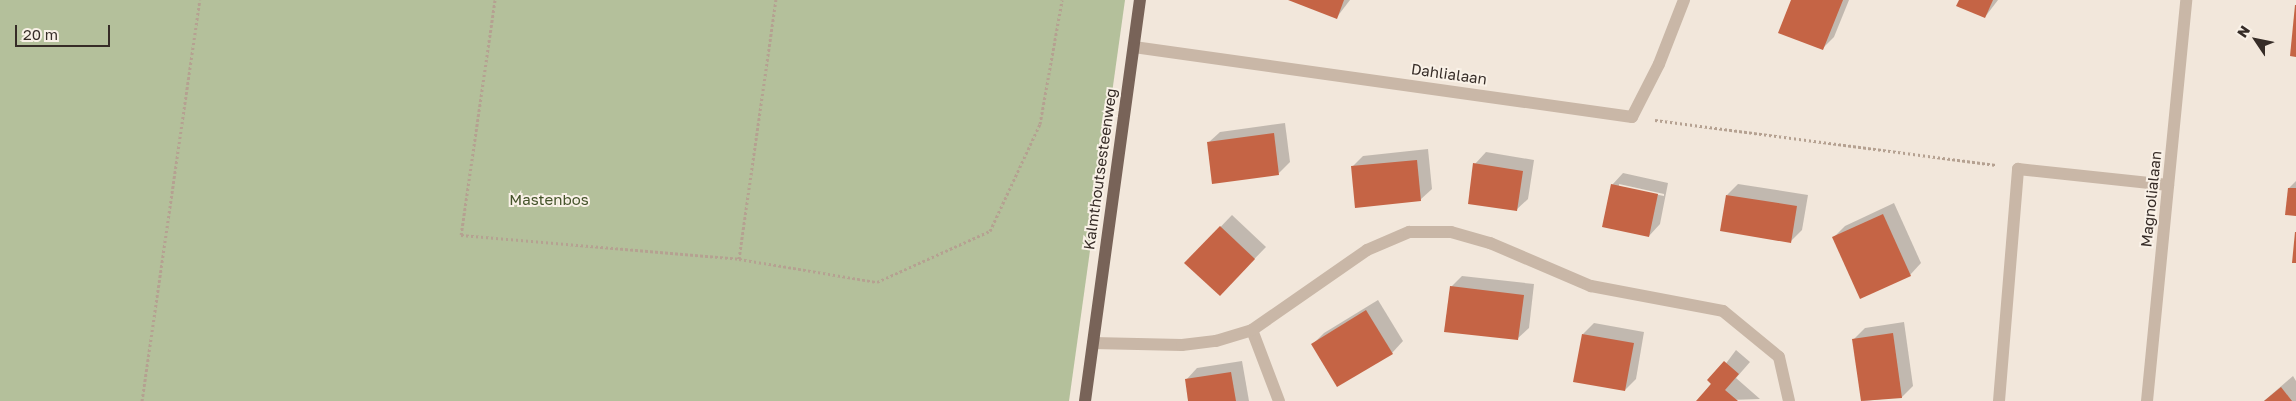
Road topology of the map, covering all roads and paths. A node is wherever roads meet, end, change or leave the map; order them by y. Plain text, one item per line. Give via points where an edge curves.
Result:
1 (200, 0) edge
2 (495, 0) edge
3 (776, 0) edge
4 (1062, 0) edge
5 (1140, 0) edge
6 (1684, 0) edge
7 (2186, 0) edge
8 (1134, 47) junction
9 (1632, 117) junction
10 (2018, 169) junction
11 (2168, 185) junction
12 (739, 259) junction
13 (1252, 330) junction
14 (1093, 343) junction
15 (142, 401) edge
16 (1085, 401) edge
17 (1279, 401) edge
18 (1789, 401) edge
19 (1998, 401) edge
20 (2147, 401) edge

1 - 15 path
2 - 12 path via 461,235
3 - 12 path
4 - 12 path via 1040,124 990,231 878,282
5 - 8 main road, Kalmthoutsesteenweg
6 - 9 street via 1659,64
7 - 11 street, Magnolialaan
8 - 9 street, Dahlialaan
8 - 14 main road, Kalmthoutsesteenweg
9 - 10 path
10 - 11 street
10 - 19 street
11 - 20 street, Magnolialaan
13 - 14 street via 1216,341 1182,345
13 - 17 street
13 - 18 street via 1367,250 1409,232 1451,232 1490,243 1591,286 1722,310 1779,357
14 - 16 main road, Kalmthoutsesteenweg

